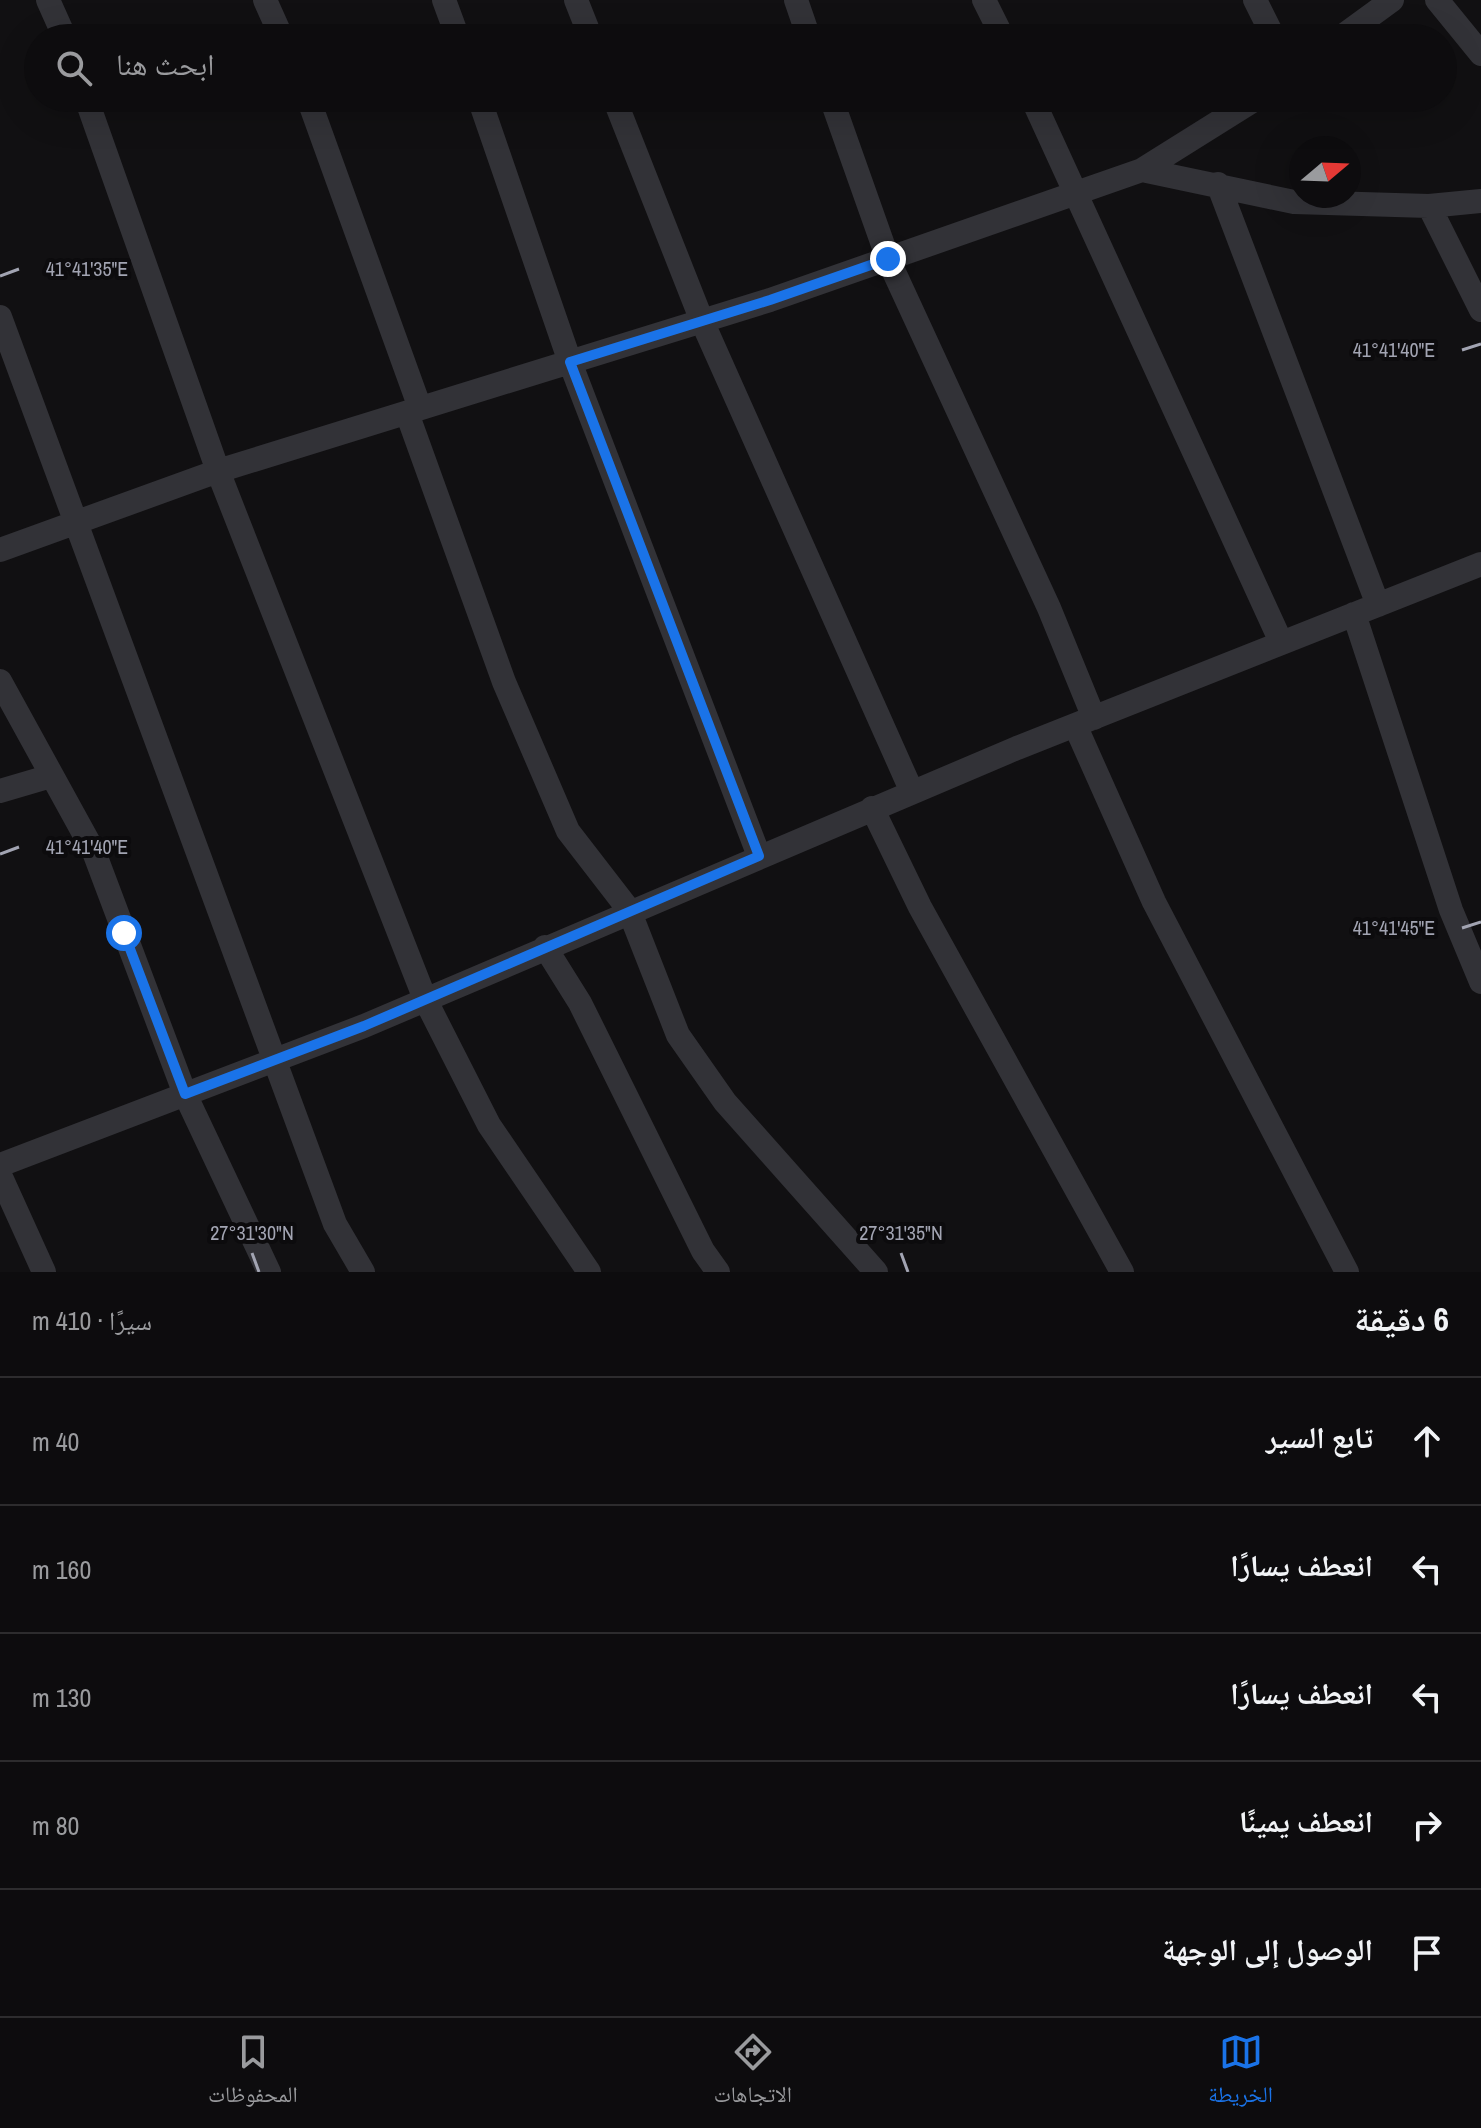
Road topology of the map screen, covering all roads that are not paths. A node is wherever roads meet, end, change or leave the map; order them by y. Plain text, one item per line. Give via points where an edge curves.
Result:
1 (48, 0) edge
2 (265, 0) edge
3 (444, 0) edge
4 (576, 0) edge
5 (796, 0) edge
6 (984, 0) edge
7 (1255, 0) edge
8 (1392, 0) edge
9 (1437, 0) edge
10 (59, 24) edge
11 (276, 24) edge
12 (453, 24) edge
13 (585, 24) edge
14 (804, 24) edge
15 (996, 24) edge
16 (1267, 24) edge
17 (1359, 24) edge
18 (1457, 24) edge
19 (1457, 25) edge
20 (1481, 54) edge
21 (91, 112) edge
22 (313, 112) edge
23 (484, 112) edge
24 (620, 112) edge
25 (836, 112) edge
26 (1039, 112) edge
27 (1235, 112) edge
28 (1142, 170) junction
29 (1218, 184) junction
30 (1077, 192) junction
31 (1481, 201) edge
32 (1429, 206) junction
33 (888, 259) junction
34 (1481, 310) edge
35 (0, 317) edge
36 (702, 321) junction
37 (570, 362) junction
38 (413, 410) junction
39 (218, 471) junction
40 (75, 525) junction
41 (0, 550) edge
42 (1481, 564) edge
43 (1378, 605) junction
44 (1354, 614) junction
45 (1281, 642) junction
46 (0, 681) edge
47 (1084, 721) junction
48 (51, 776) junction
49 (0, 791) edge
50 (912, 792) junction
51 (872, 808) junction
52 (759, 856) junction
53 (629, 910) junction
54 (545, 947) junction
55 (1481, 982) edge
56 (425, 999) junction
57 (277, 1059) junction
58 (185, 1094) junction
59 (0, 1165) edge
60 (0, 1175) edge
61 (44, 1272) edge
62 (269, 1272) edge
63 (363, 1272) edge
64 (589, 1272) edge
65 (718, 1272) edge
66 (876, 1272) edge
67 (1122, 1272) edge
68 (1347, 1272) edge

1 - 10 street
2 - 11 street
3 - 12 street
4 - 13 street
5 - 14 street
6 - 15 street
7 - 16 street
8 - 17 street
9 - 18 street
19 - 20 street
21 - 39 street
22 - 38 street
23 - 37 street
24 - 36 street
25 - 33 street
26 - 30 street
27 - 28 street
28 - 29 street
28 - 30 street
29 - 32 street via 1294,202
29 - 43 street
30 - 33 street
30 - 45 street
31 - 32 street
32 - 34 street
33 - 36 street
33 - 47 street via 1049,608
35 - 40 street
36 - 37 street
36 - 50 street
37 - 38 street
37 - 52 street
38 - 39 street
38 - 53 street via 504,682 568,831
39 - 40 street
39 - 56 street
40 - 41 street
40 - 57 street
42 - 43 street
43 - 44 street
44 - 45 street
44 - 55 street via 1451,910
45 - 47 street
46 - 48 street
47 - 50 street
47 - 68 street via 1154,902
48 - 49 street
48 - 58 street via 94,852
50 - 51 street
51 - 52 street
51 - 67 street via 920,907
52 - 53 street
53 - 54 street
53 - 66 street via 678,1035 725,1102
54 - 56 street
54 - 65 street via 580,1003
56 - 57 street
56 - 64 street via 489,1125
57 - 58 street
57 - 63 street via 335,1224
58 - 59 street
58 - 62 street
60 - 61 street

